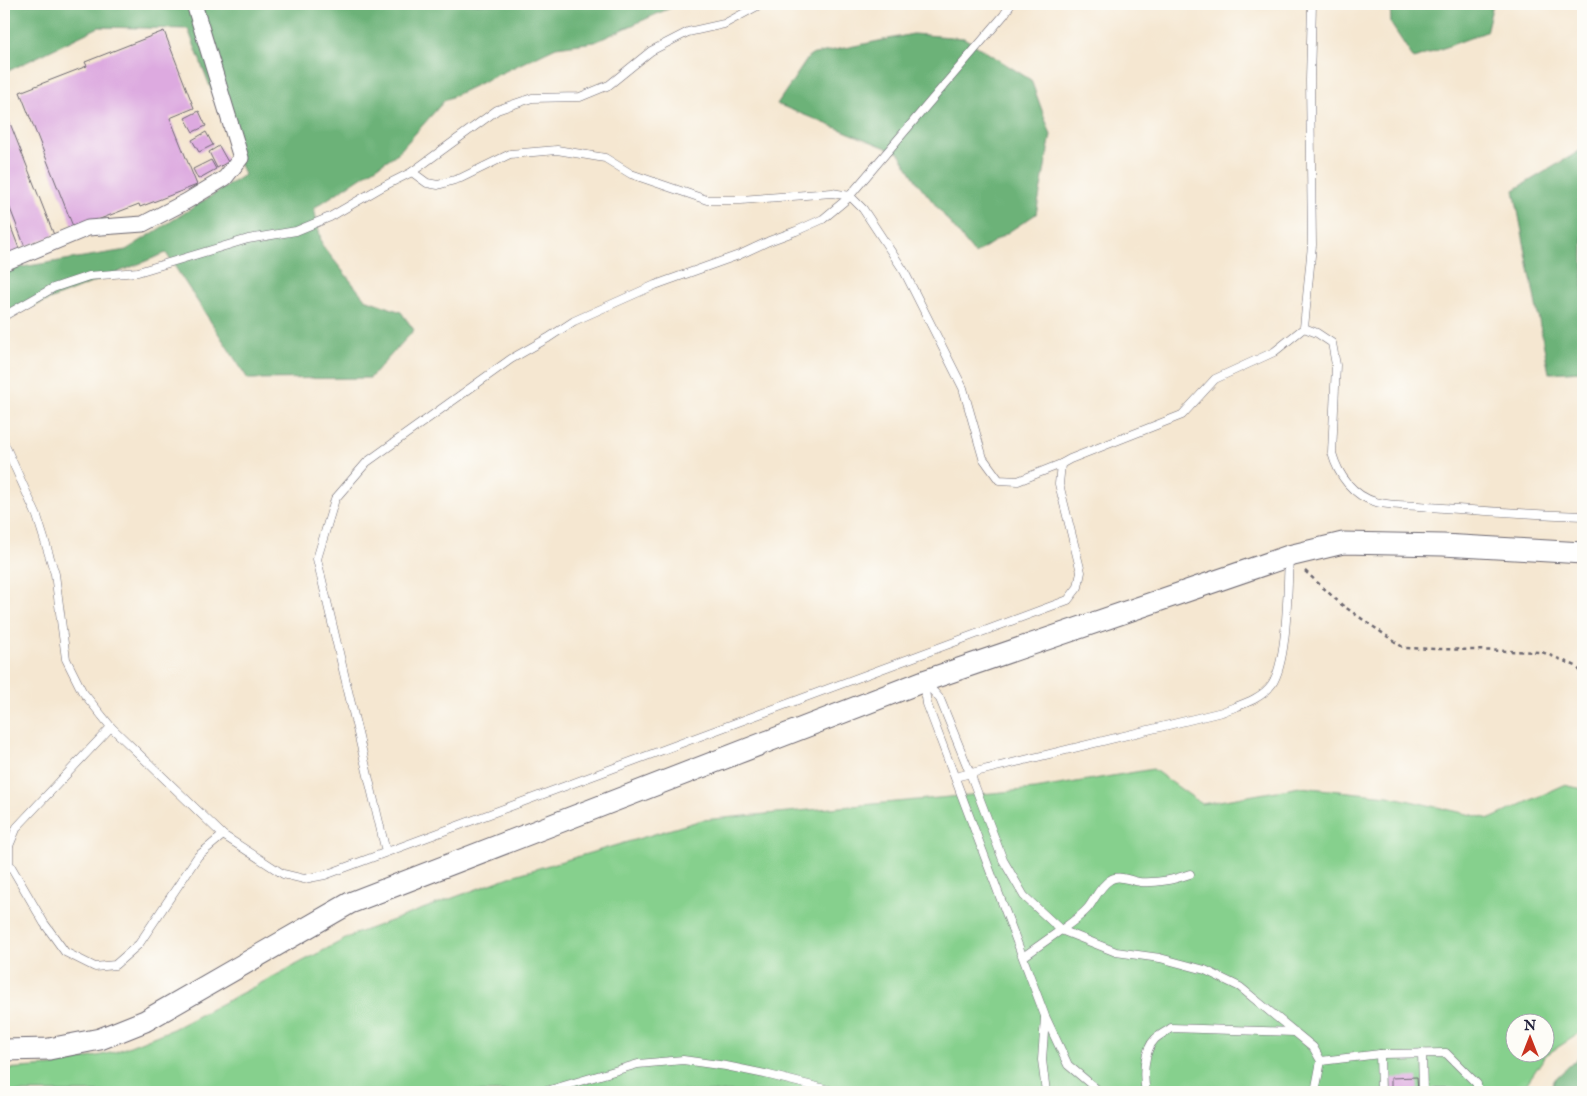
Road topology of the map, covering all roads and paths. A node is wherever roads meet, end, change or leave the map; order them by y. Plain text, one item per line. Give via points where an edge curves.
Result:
1 (194, 4) edge
2 (761, 4) edge
3 (1011, 4) edge
4 (1312, 4) edge
5 (412, 172) junction
6 (850, 196) junction
7 (4, 263) edge
8 (4, 316) edge
9 (1304, 328) junction
10 (4, 443) edge
11 (1061, 464) junction
12 (1583, 516) edge
13 (1583, 553) edge
14 (1289, 556) junction
15 (1583, 674) edge
16 (924, 681) junction
17 (111, 727) junction
18 (970, 773) junction
19 (955, 777) junction
20 (223, 835) junction
21 (386, 852) junction
22 (1190, 874) dead end
23 (1061, 930) junction
24 (1023, 957) junction
25 (1045, 1016) junction
26 (1295, 1032) junction
27 (4, 1050) edge
28 (1422, 1053) junction
29 (1380, 1054) junction
30 (1321, 1061) junction
31 (543, 1092) edge
32 (837, 1092) edge
33 (1046, 1092) edge
34 (1100, 1092) edge
35 (1146, 1092) edge
36 (1315, 1092) edge
37 (1382, 1092) edge
38 (1423, 1092) edge
39 (1477, 1092) edge

1 - 7 street via 241,158 226,178 143,224 88,228
2 - 5 lane via 724,24 688,32 651,51 609,85 580,97 532,98 498,110
3 - 6 lane
4 - 9 lane via 1312,245
5 - 6 lane via 427,183 438,186 510,154 557,150 605,158 632,174 707,200 832,193
5 - 8 lane via 330,217 296,230 248,239 138,272 89,276 53,288
6 - 11 lane via 863,209 904,271 963,388 983,458 993,472 1000,480 1018,481
6 - 21 lane via 823,219 739,256 655,285 574,321 511,359 367,462 335,499 317,559
9 - 11 lane via 1274,352 1215,380 1182,415
9 - 12 lane via 1332,343 1336,365 1332,453 1336,466 1355,491 1375,502
10 - 17 lane via 37,516 56,574 66,659 82,691
11 - 21 lane via 1059,484 1081,572 1078,587 1068,600
13 - 14 street via 1342,543
14 - 15 path via 1342,605 1404,648 1542,652 1576,666
14 - 16 street
14 - 18 lane via 1282,656 1272,684 1254,700 1222,712
16 - 18 lane via 940,699
16 - 19 lane via 926,704
16 - 27 street via 350,903 145,1022 100,1039 49,1049
17 - 20 lane
17 - 20 lane via 17,827 9,846 9,863 44,923 66,952 95,967 116,965 139,944 198,856
18 - 19 lane
18 - 23 lane via 1003,860 1024,896
19 - 24 lane
20 - 21 lane via 283,874 304,879
22 - 23 lane via 1164,882 1111,879 1078,919
23 - 24 lane
23 - 26 lane via 1116,952 1160,958 1205,970 1240,987
24 - 25 lane
25 - 33 lane via 1042,1060
25 - 34 lane via 1068,1064
26 - 30 lane via 1313,1048
26 - 35 lane via 1171,1028 1154,1040 1147,1051
28 - 29 lane
28 - 38 lane
28 - 39 lane via 1446,1053 1477,1084
29 - 30 lane
29 - 37 lane
30 - 36 lane
31 - 32 lane via 638,1064 683,1060 765,1074

